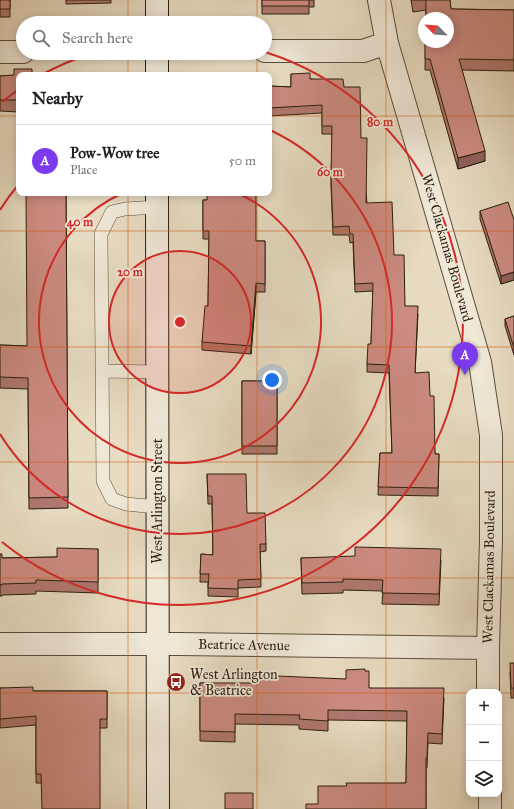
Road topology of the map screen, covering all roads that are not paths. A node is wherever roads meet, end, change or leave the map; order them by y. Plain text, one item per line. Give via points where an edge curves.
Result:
1 (156, 0) edge
2 (379, 0) edge
3 (157, 16) edge
4 (387, 43) junction
5 (272, 51) edge
6 (0, 52) edge
7 (16, 52) edge
8 (157, 60) edge
9 (157, 72) edge
10 (157, 200) edge
11 (102, 371) junction
12 (157, 372) junction
13 (157, 507) junction
14 (0, 644) edge
15 (157, 644) junction
16 (488, 648) junction
17 (488, 689) edge
18 (490, 797) edge
19 (158, 809) edge
20 (490, 809) edge

1 - 3 street
2 - 4 street, West Clackamas Boulevard
4 - 5 street via 363,51
4 - 16 street, West Clackamas Boulevard via 480,362 491,435
6 - 7 street
8 - 9 street
10 - 11 lane via 112,212 101,234
10 - 12 street, West Arlington Street
11 - 12 lane
11 - 13 lane via 103,481 112,499 126,504
12 - 13 street, West Arlington Street
13 - 15 street, West Arlington Street
14 - 15 street, Beatrice Avenue
15 - 16 street, Beatrice Avenue
15 - 19 street, West Arlington Street
16 - 17 street, West Clackamas Boulevard
18 - 20 street

